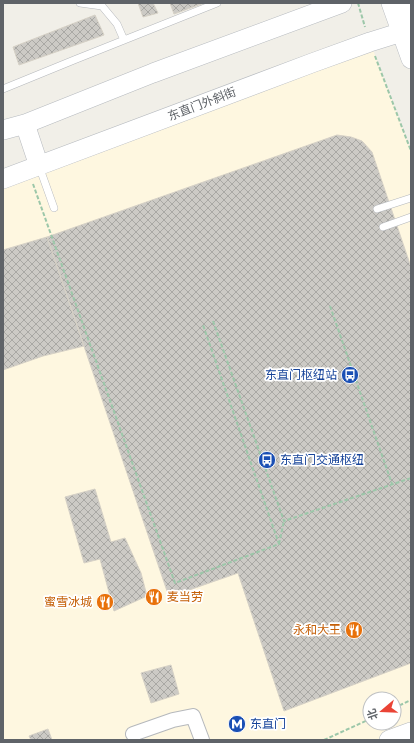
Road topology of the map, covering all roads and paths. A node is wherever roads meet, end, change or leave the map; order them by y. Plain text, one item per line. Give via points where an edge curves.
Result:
1 (80, 3) edge
2 (217, 3) edge
3 (342, 3) edge
4 (358, 3) edge
5 (391, 3) edge
6 (407, 3) edge
7 (402, 32) junction
8 (124, 40) junction
9 (370, 42) junction
10 (411, 59) edge
11 (3, 89) edge
12 (25, 124) junction
13 (3, 130) edge
14 (411, 151) edge
15 (33, 168) junction
16 (3, 179) edge
17 (411, 198) edge
18 (54, 208) dead end
19 (377, 209) dead end
20 (411, 217) edge
21 (383, 227) dead end
22 (330, 306) dead end
23 (213, 321) dead end
24 (203, 325) dead end
25 (411, 478) edge
26 (392, 484) junction
27 (284, 521) junction
28 (279, 544) junction
29 (362, 723) edge
30 (411, 732) edge
31 (133, 734) dead end
32 (202, 740) edge
33 (324, 740) edge
34 (389, 740) edge

1 - 8 lane via 102,6 117,24
2 - 8 lane
3 - 12 main road via 153,73
4 - 9 path
5 - 7 main road
6 - 7 main road
7 - 9 main road, 东直门外斜街
7 - 10 main road
8 - 11 lane
9 - 14 path
9 - 15 main road, 东直门外斜街
12 - 13 main road
12 - 15 main road
15 - 16 main road, 东直门外斜街
15 - 18 lane
15 - 28 path via 175,583
17 - 19 lane
20 - 21 lane
22 - 26 path
23 - 27 path
24 - 28 path
25 - 26 path
26 - 27 path
27 - 28 path
29 - 33 path
30 - 34 main road
31 - 32 street via 193,716

